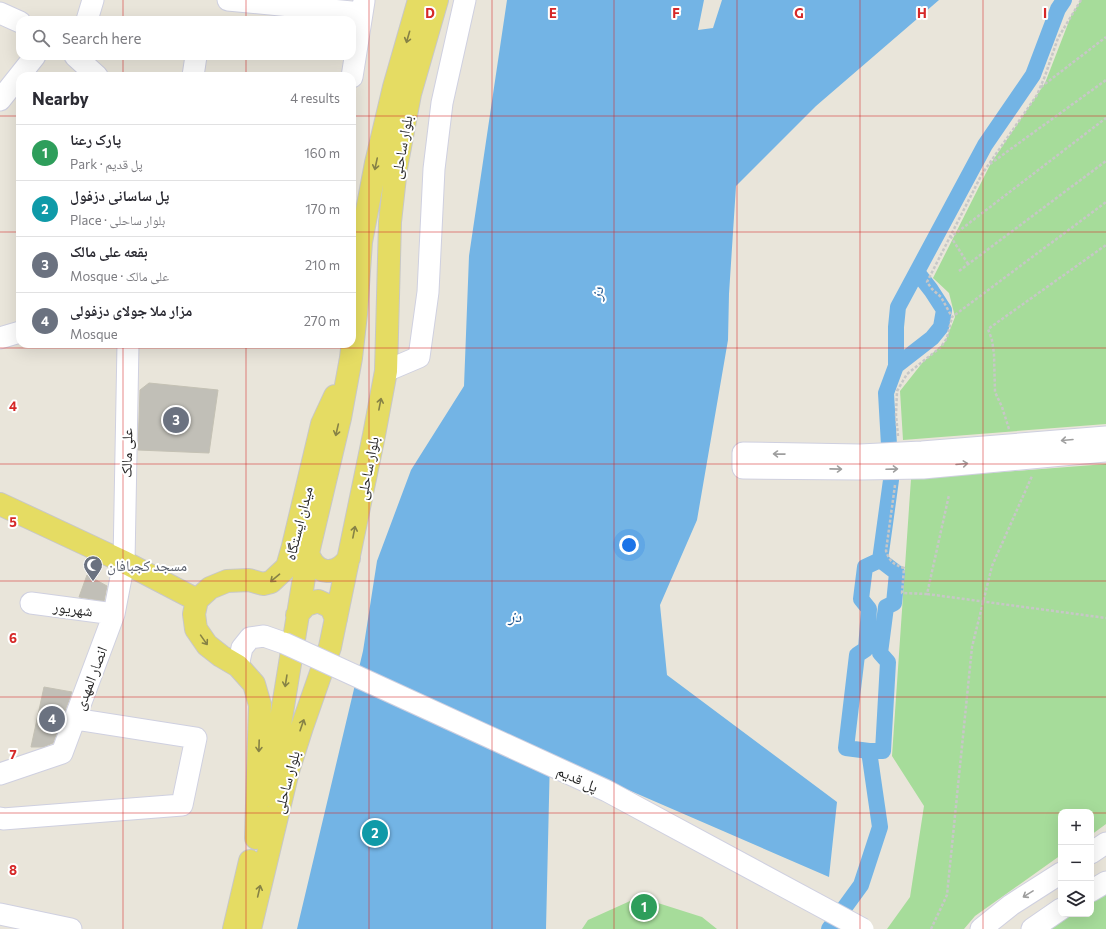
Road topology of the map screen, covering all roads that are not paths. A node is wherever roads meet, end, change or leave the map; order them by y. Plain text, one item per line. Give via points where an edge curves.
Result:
1 (94, 0) edge
2 (228, 0) edge
3 (418, 0) edge
4 (437, 0) edge
5 (465, 0) edge
6 (363, 7) edge
7 (0, 13) edge
8 (88, 16) edge
9 (16, 20) edge
10 (356, 52) edge
11 (32, 60) edge
12 (80, 60) edge
13 (195, 60) edge
14 (355, 60) edge
15 (22, 72) edge
16 (93, 72) edge
17 (194, 72) edge
18 (353, 72) edge
19 (16, 80) edge
20 (0, 100) edge
21 (361, 242) junction
22 (389, 243) junction
23 (356, 314) edge
24 (16, 333) edge
25 (0, 338) edge
26 (128, 348) edge
27 (346, 351) edge
28 (386, 371) junction
29 (1106, 437) edge
30 (1106, 451) edge
31 (0, 504) edge
32 (308, 553) junction
33 (349, 558) junction
34 (124, 562) junction
35 (197, 600) junction
36 (31, 602) dead end
37 (114, 614) junction
38 (298, 615) junction
39 (336, 619) junction
40 (238, 666) junction
41 (75, 719) junction
42 (0, 774) edge
43 (0, 818) edge
44 (256, 838) junction
45 (1106, 843) edge
46 (1094, 851) edge
47 (1058, 875) edge
48 (1106, 882) edge
49 (1094, 889) edge
50 (1058, 912) edge
51 (0, 914) edge
52 (71, 929) edge
53 (234, 929) edge
54 (250, 929) edge
55 (863, 929) edge
56 (981, 929) edge
57 (1032, 929) edge

1 - 8 street
2 - 6 street
3 -> 21 main road, بلوار ساحلی via 376,163
4 - 22 main road, بلوار ساحلی via 410,94 396,168
5 - 28 street via 442,103 434,169 428,292 419,357
6 - 10 street
7 - 9 street
11 - 15 street
12 - 16 street
13 - 17 street
14 - 18 street
19 - 20 street
21 - 22 main road via 375,234 381,235
21 - 23 main road, بلوار ساحلی
22 - 28 main road, بلوار ساحلی
24 - 25 street
26 - 34 street, علی مالک
27 -> 32 main road, بلوار ساحلی via 340,418
27 -> 35 main road, میدان ایستگاه via 322,424 287,567 270,582 263,584 249,580 227,581 210,588
33 -> 28 main road, بلوار ساحلی
29 -> 30 street via 807,461 860,469 923,468
31 - 34 main road
32 - 33 main road via 316,566 327,571 338,569
32 - 38 main road, بلوار ساحلی
33 - 39 main road, بلوار ساحلی
34 - 35 main road
34 - 37 street, انصار المهدی
35 -> 40 main road via 194,614 196,629 207,645
36 - 37 street, شهریور
37 - 41 street, انصار المهدی
38 - 39 main road via 306,605 318,601 330,607
38 -> 44 main road, بلوار ساحلی via 273,768
54 -> 39 main road, بلوار ساحلی via 288,771 330,647
40 -> 44 main road via 254,684 260,706
40 - 55 street, پل قدیم, bridge via 242,648 250,638 264,636 284,643 606,791
41 - 42 street, انصار المهدی via 62,753
41 - 43 street via 196,738 182,805
44 - 53 main road, بلوار ساحلی
45 - 46 street
47 -> 56 street via 1011,905
48 - 49 street
50 - 57 street
51 - 52 street

